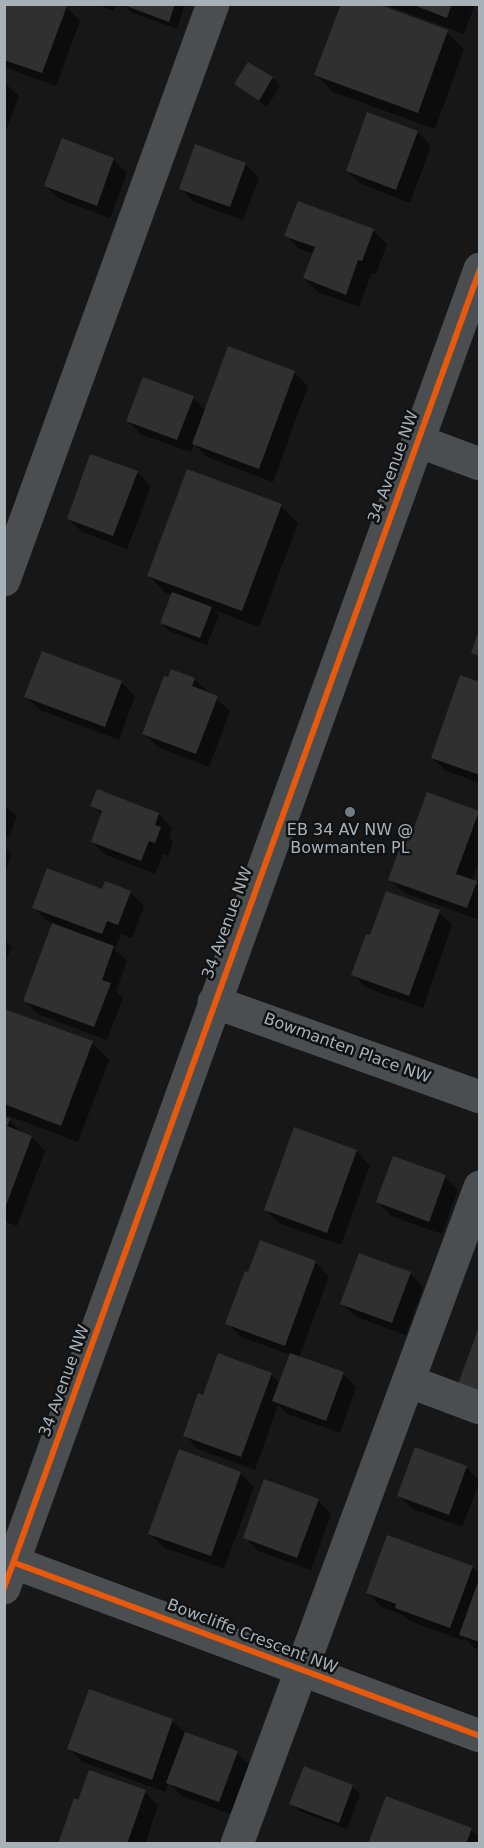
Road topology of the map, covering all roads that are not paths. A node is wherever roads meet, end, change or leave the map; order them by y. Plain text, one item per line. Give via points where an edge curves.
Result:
1 (213, 4) edge
2 (480, 269) edge
3 (418, 441) junction
4 (480, 464) edge
5 (4, 580) edge
6 (214, 1002) junction
7 (480, 1097) edge
8 (480, 1187) edge
9 (408, 1382) junction
10 (480, 1408) edge
11 (10, 1575) edge
12 (301, 1670) junction
13 (480, 1736) edge
14 (237, 1844) edge

1 - 5 street
2 - 3 street, 34 Avenue NW
3 - 4 street
3 - 6 street, 34 Avenue NW
6 - 7 street, Bowmanten Place NW
6 - 11 street, 34 Avenue NW
8 - 9 street
9 - 10 street
9 - 12 street
11 - 12 street, Bowcliffe Crescent NW
12 - 13 street, Bowcliffe Crescent NW
12 - 14 street

